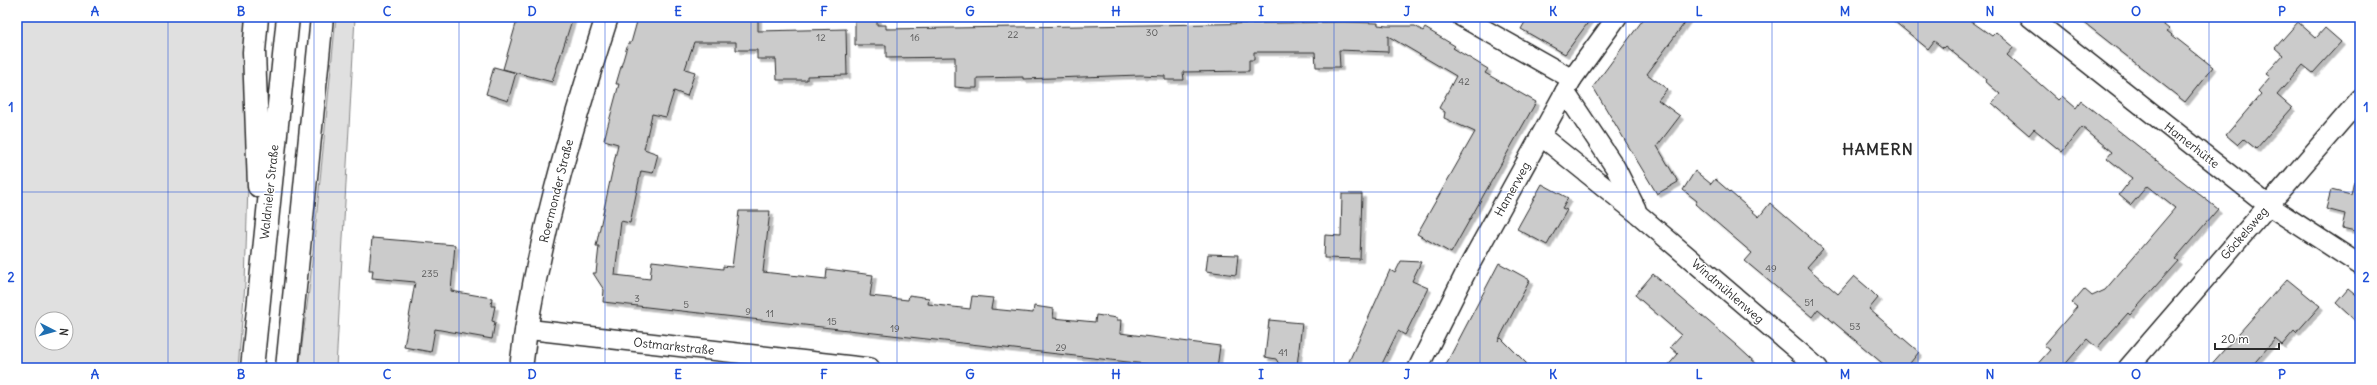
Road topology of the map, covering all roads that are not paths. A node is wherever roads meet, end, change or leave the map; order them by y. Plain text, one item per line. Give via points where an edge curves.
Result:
1 (257, 17) edge
2 (288, 17) edge
3 (322, 17) edge
4 (607, 17) edge
5 (1462, 17) edge
6 (1617, 17) edge
7 (2030, 17) edge
8 (1569, 86) junction
9 (2360, 99) edge
10 (1541, 136) junction
11 (2268, 205) junction
12 (1638, 214) junction
13 (262, 260) junction
14 (2360, 265) edge
15 (525, 329) junction
16 (252, 368) edge
17 (287, 368) edge
18 (521, 368) edge
19 (870, 368) edge
20 (1418, 368) edge
21 (1818, 368) edge
22 (2128, 368) edge

1 - 13 main road via 254,52
2 - 13 main road, Waldnieler Straße
3 - 17 main road
4 - 15 main road, Roermonder Straße via 568,139
5 - 8 street, Windmühlenweg
6 - 8 street, Hamerweg
7 - 11 street, Hamerhütte
8 - 10 street, Hamerweg
8 - 12 street, Windmühlenweg via 1615,167
9 - 11 street, Göckelsweg
10 - 12 street, Windmühlenweg
10 - 20 street, Hamerweg via 1468,268
11 - 14 street, Hamerhütte
11 - 22 street, Göckelsweg
12 - 21 street, Windmühlenweg
13 - 16 main road, Waldnieler Straße
15 - 18 main road, Roermonder Straße
15 - 19 street, Ostmarkstraße

